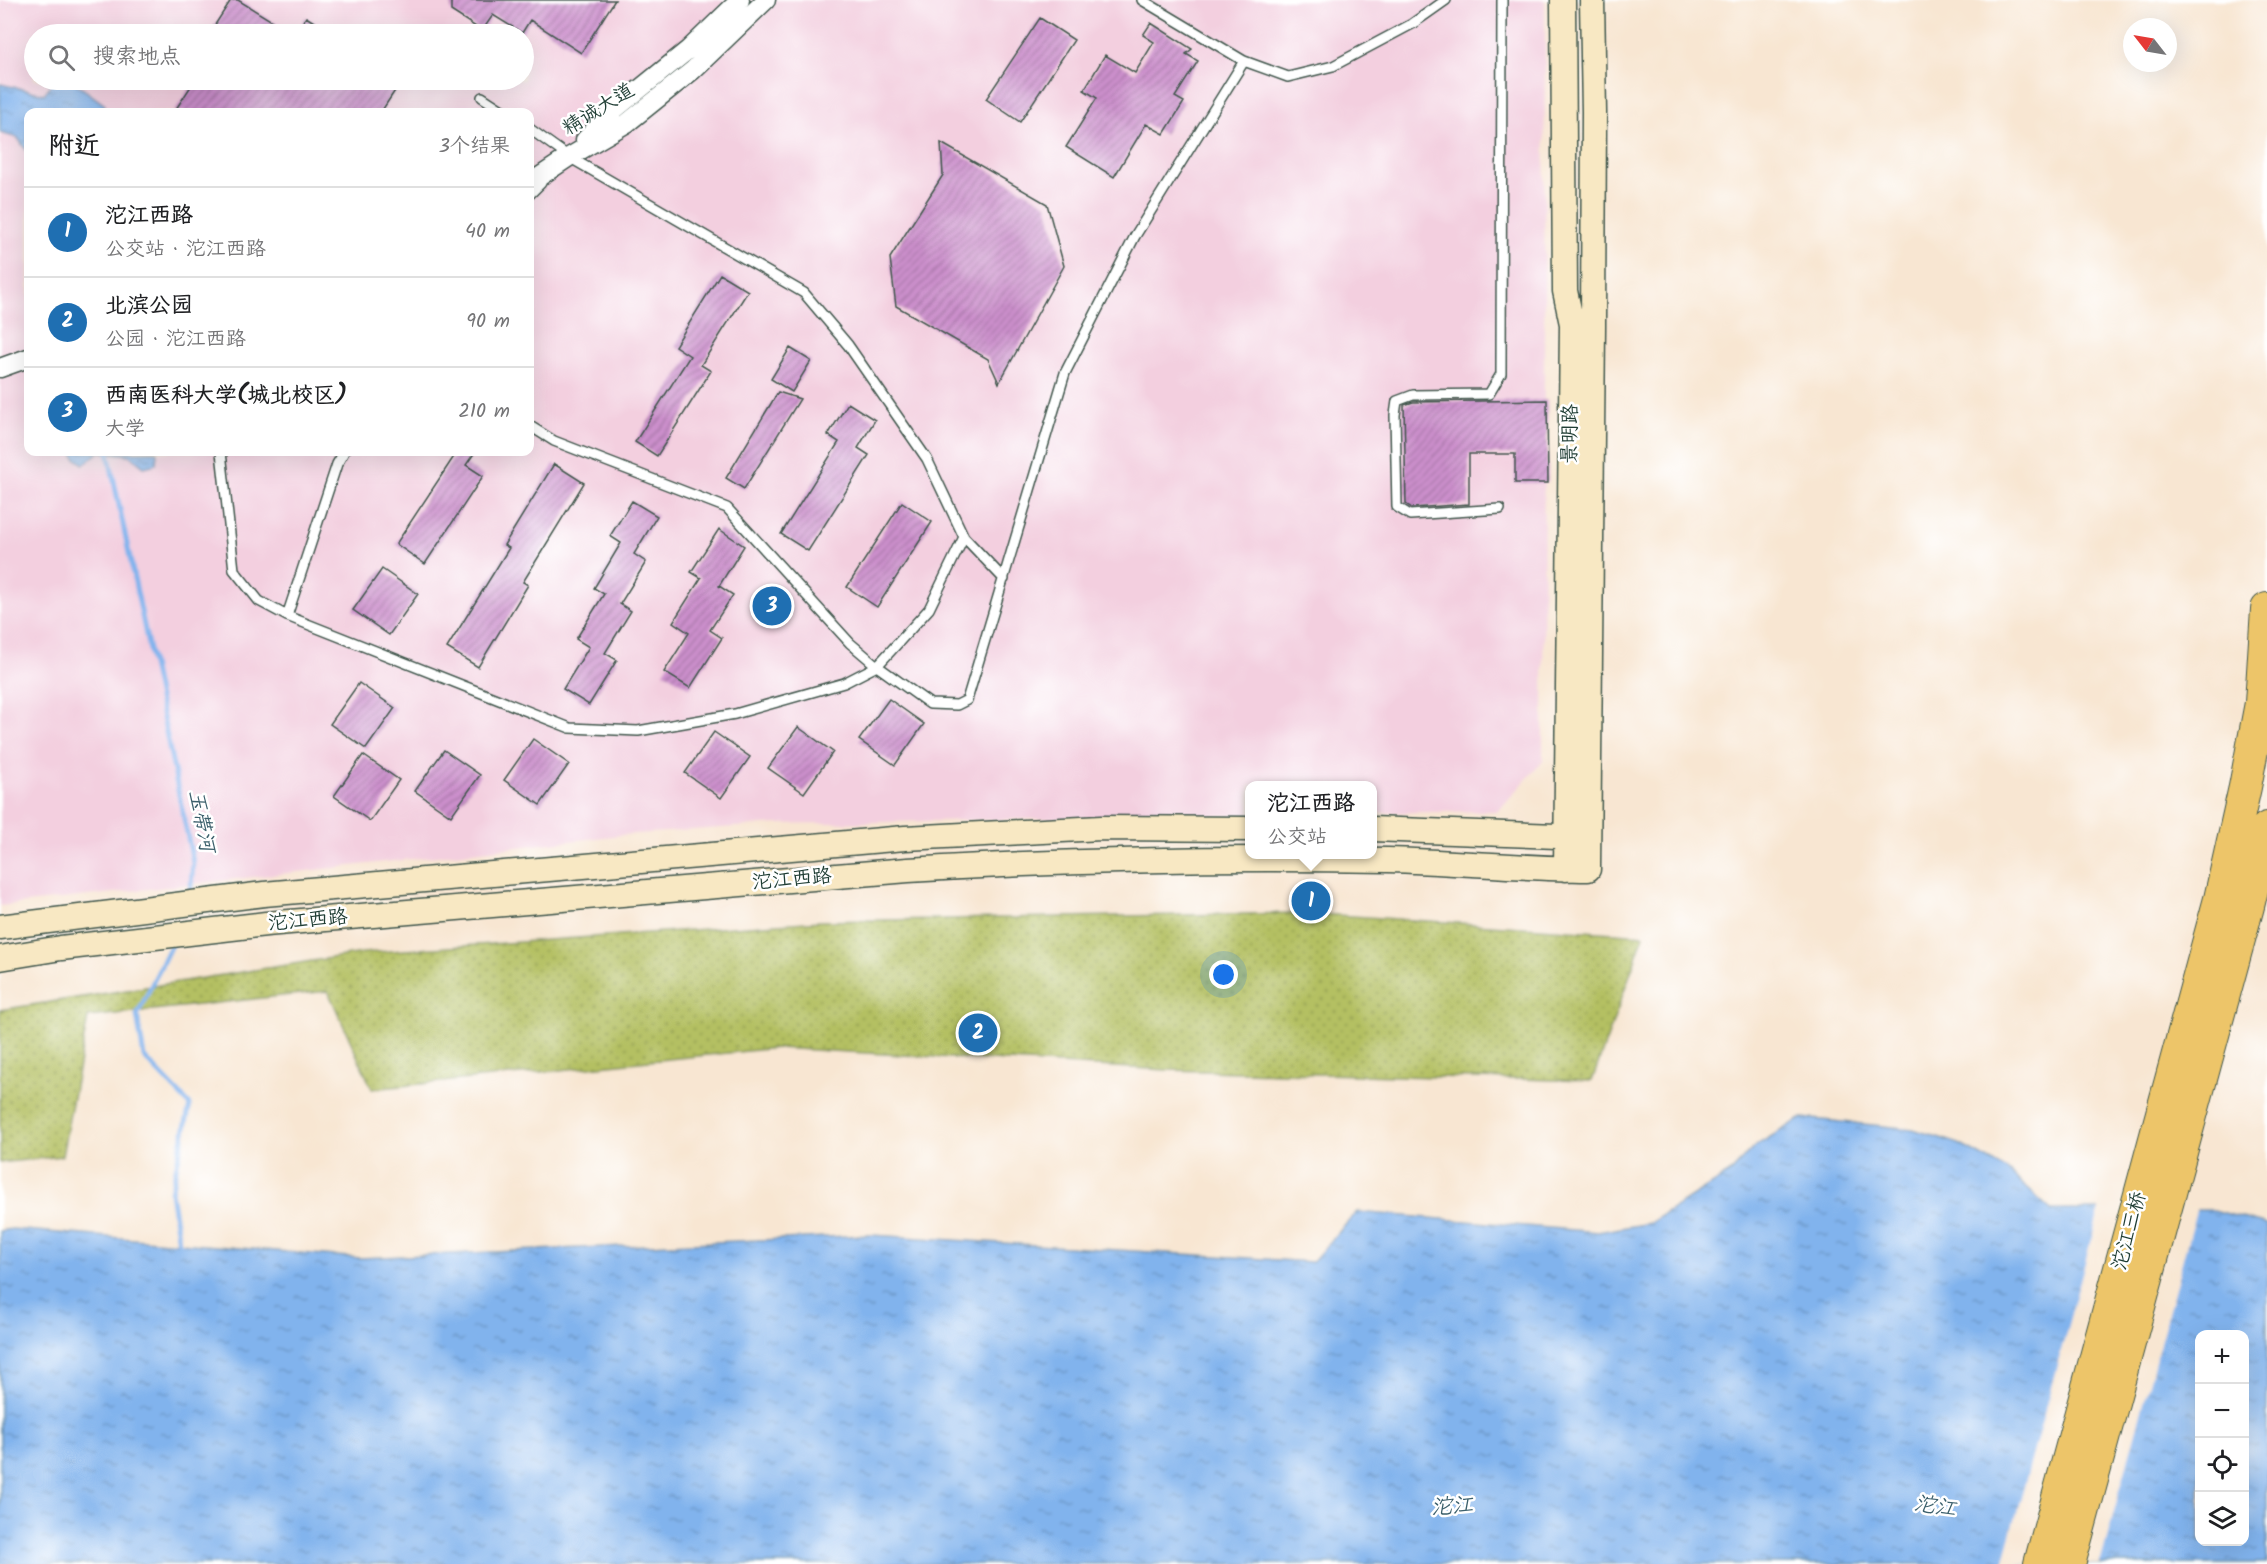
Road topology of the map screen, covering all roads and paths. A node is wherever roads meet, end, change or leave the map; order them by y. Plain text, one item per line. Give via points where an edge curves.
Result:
1 (740, 0) edge
2 (766, 0) edge
3 (1142, 0) edge
4 (1446, 0) edge
5 (1502, 0) edge
6 (1563, 0) edge
7 (1592, 0) edge
8 (1244, 61) junction
9 (482, 97) dead end
10 (499, 108) edge
11 (534, 132) edge
12 (569, 157) junction
13 (534, 180) edge
14 (534, 190) edge
15 (24, 359) edge
16 (0, 368) edge
17 (534, 428) edge
18 (221, 456) edge
19 (342, 456) edge
20 (1500, 509) dead end
21 (964, 537) junction
22 (1004, 579) junction
23 (2267, 609) edge
24 (287, 616) junction
25 (877, 666) junction
26 (2267, 672) edge
27 (2260, 703) junction
28 (2267, 828) edge
29 (1245, 829) edge
30 (1377, 829) edge
31 (1578, 837) junction
32 (1577, 869) joint
33 (2234, 902) junction
34 (0, 927) edge
35 (0, 958) edge
36 (2040, 1564) edge
37 (2069, 1564) edge

1 - 12 street, 精诚大道 via 688,50 614,110
2 - 12 street, 精诚大道 via 693,70 627,123
3 - 8 lane
4 - 8 lane via 1412,24 1333,66 1288,77
5 - 20 lane via 1501,374 1489,394 1413,395 1397,401 1395,415 1397,507 1410,515
6 - 31 main road, 景明路 via 1565,291 1572,324
7 - 31 main road, 景明路 via 1594,112
8 - 22 lane via 1135,236 1065,373
9 - 10 lane
11 - 12 lane
12 - 13 street
12 - 14 lane
12 - 21 lane via 804,292 848,345 927,459
15 - 16 street
17 - 25 lane via 554,441 727,508 850,643
18 - 24 lane via 234,570 259,601
19 - 24 lane
21 - 22 lane
21 - 25 lane via 929,609
22 - 25 lane via 967,700 957,705 930,704
23 - 27 highway
24 - 25 lane via 570,728 638,731 735,714 844,683
26 - 27 highway
27 - 33 highway
28 - 33 highway
29 - 34 main road, 沱江西路 via 1101,828 905,838 264,894
30 - 31 main road
31 - 32 main road, 景明路
32 - 35 main road, 沱江西路 via 1390,860 990,865 266,924
33 - 36 highway, 沱江三桥
33 - 37 highway, 沱江三桥

